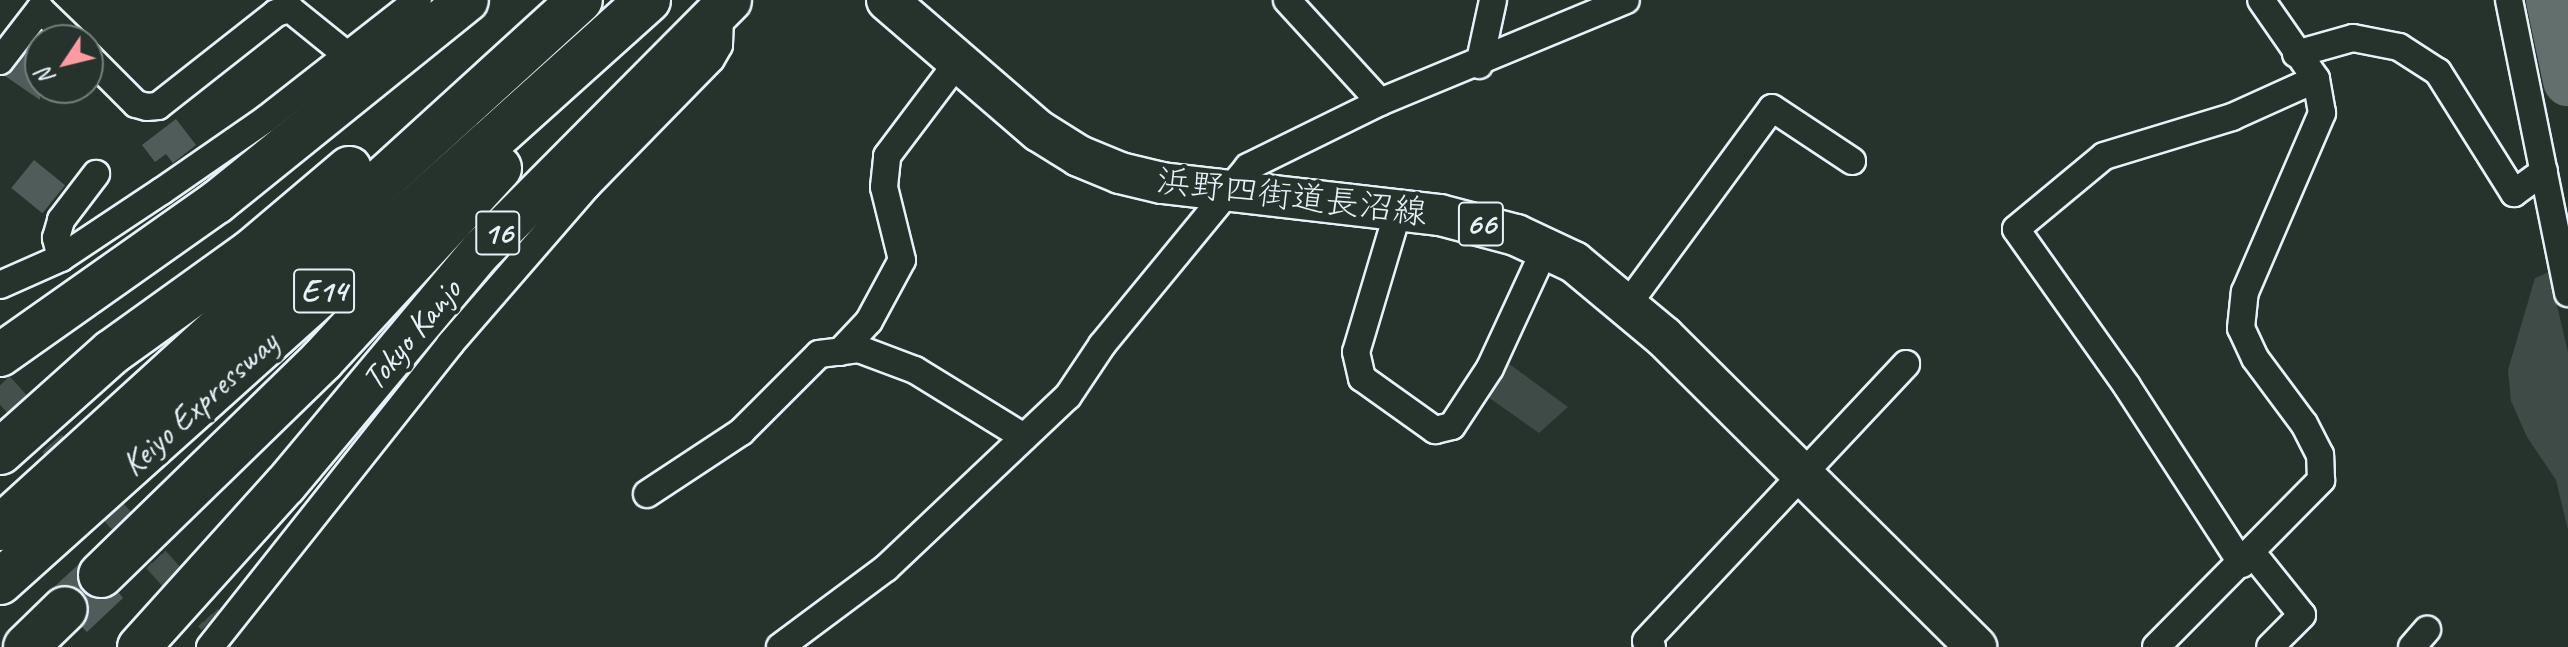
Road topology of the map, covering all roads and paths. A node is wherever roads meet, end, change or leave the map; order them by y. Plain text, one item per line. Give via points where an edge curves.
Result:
1 (418, 0) edge
2 (467, 0) edge
3 (548, 0) edge
4 (580, 0) edge
5 (887, 0) edge
6 (1287, 0) edge
7 (1493, 0) edge
8 (1626, 0) edge
9 (2261, 0) edge
10 (2509, 0) edge
11 (644, 4) edge
12 (725, 5) edge
13 (28, 24) edge
14 (55, 24) edge
15 (24, 30) edge
16 (2296, 54) junction
17 (348, 56) junction
18 (0, 61) edge
19 (957, 63) junction
20 (1479, 65) junction
21 (104, 72) edge
22 (2316, 79) junction
23 (1380, 102) junction
24 (1852, 161) dead end
25 (2544, 171) junction
26 (96, 174) dead end
27 (1227, 189) junction
28 (1399, 208) junction
29 (1545, 249) junction
30 (61, 258) junction
31 (0, 285) edge
32 (2568, 293) edge
33 (1628, 304) junction
34 (840, 352) junction
35 (0, 355) edge
36 (1906, 364) dead end
37 (1024, 437) junction
38 (0, 452) edge
39 (1798, 476) junction
40 (286, 484) junction
41 (647, 494) dead end
42 (0, 528) edge
43 (2247, 559) junction
44 (101, 575) dead end
45 (0, 582) edge
46 (65, 609) dead end
47 (219, 637) edge
48 (26, 647) edge
49 (139, 647) edge
50 (173, 647) edge
51 (780, 647) edge
52 (1652, 647) edge
53 (1976, 647) edge
54 (2156, 647) edge
55 (2270, 647) edge

1 - 17 street
2 - 35 highway via 217,202
3 - 38 highway via 250,253 112,352
4 - 42 highway, Keiyo Expressway / E14
5 - 19 main road, 浜野四街道長沼線 / 66
6 - 23 street
7 - 20 street
8 - 20 street
9 - 16 street
10 - 25 street
11 - 44 highway via 602,63 322,360
11 - 45 highway, Keiyo Expressway / E14
12 - 40 highway, Tokyo Kanjo / 16 via 482,250
12 - 47 street via 719,45 711,59 587,186 460,333
13 - 14 street via 40,9
15 - 18 street
16 - 22 street
16 - 25 street via 2353,38 2399,47 2438,72 2514,193
17 - 21 street via 290,9 276,13 158,106 136,104
17 - 30 street via 266,119
19 - 27 main road, 浜野四街道長沼線 / 66 via 1039,131 1079,156 1162,183
19 - 34 street via 887,156 884,187 902,260 869,321
20 - 23 street
22 - 43 street via 2322,113 2245,292 2241,328 2255,358 2304,424 2320,455 2321,480
22 - 43 street via 2232,117 2104,156 2016,229
23 - 27 street via 1248,167
24 - 33 street via 1772,108
25 - 32 street
26 - 30 street via 61,220 56,238
27 - 28 main road, 浜野四街道長沼線 / 66
27 - 37 street via 1102,345 1068,396
28 - 29 main road, 浜野四街道長沼線 / 66 via 1480,224
28 - 29 street via 1356,352 1362,378 1435,430 1452,426 1490,368
29 - 33 main road, 浜野四街道長沼線 / 66 via 1574,262
30 - 31 street
33 - 39 main road, 浜野四街道長沼線 / 66
34 - 37 street via 859,349 915,370
34 - 41 street via 819,354 741,432
36 - 39 street
37 - 51 street via 886,568
39 - 52 street via 1646,641
39 - 53 main road, 浜野四街道長沼線 / 66
40 - 49 highway, Tokyo Kanjo / 16
40 - 50 highway via 261,538
43 - 54 street
43 - 55 street via 2302,615
46 - 48 highway

